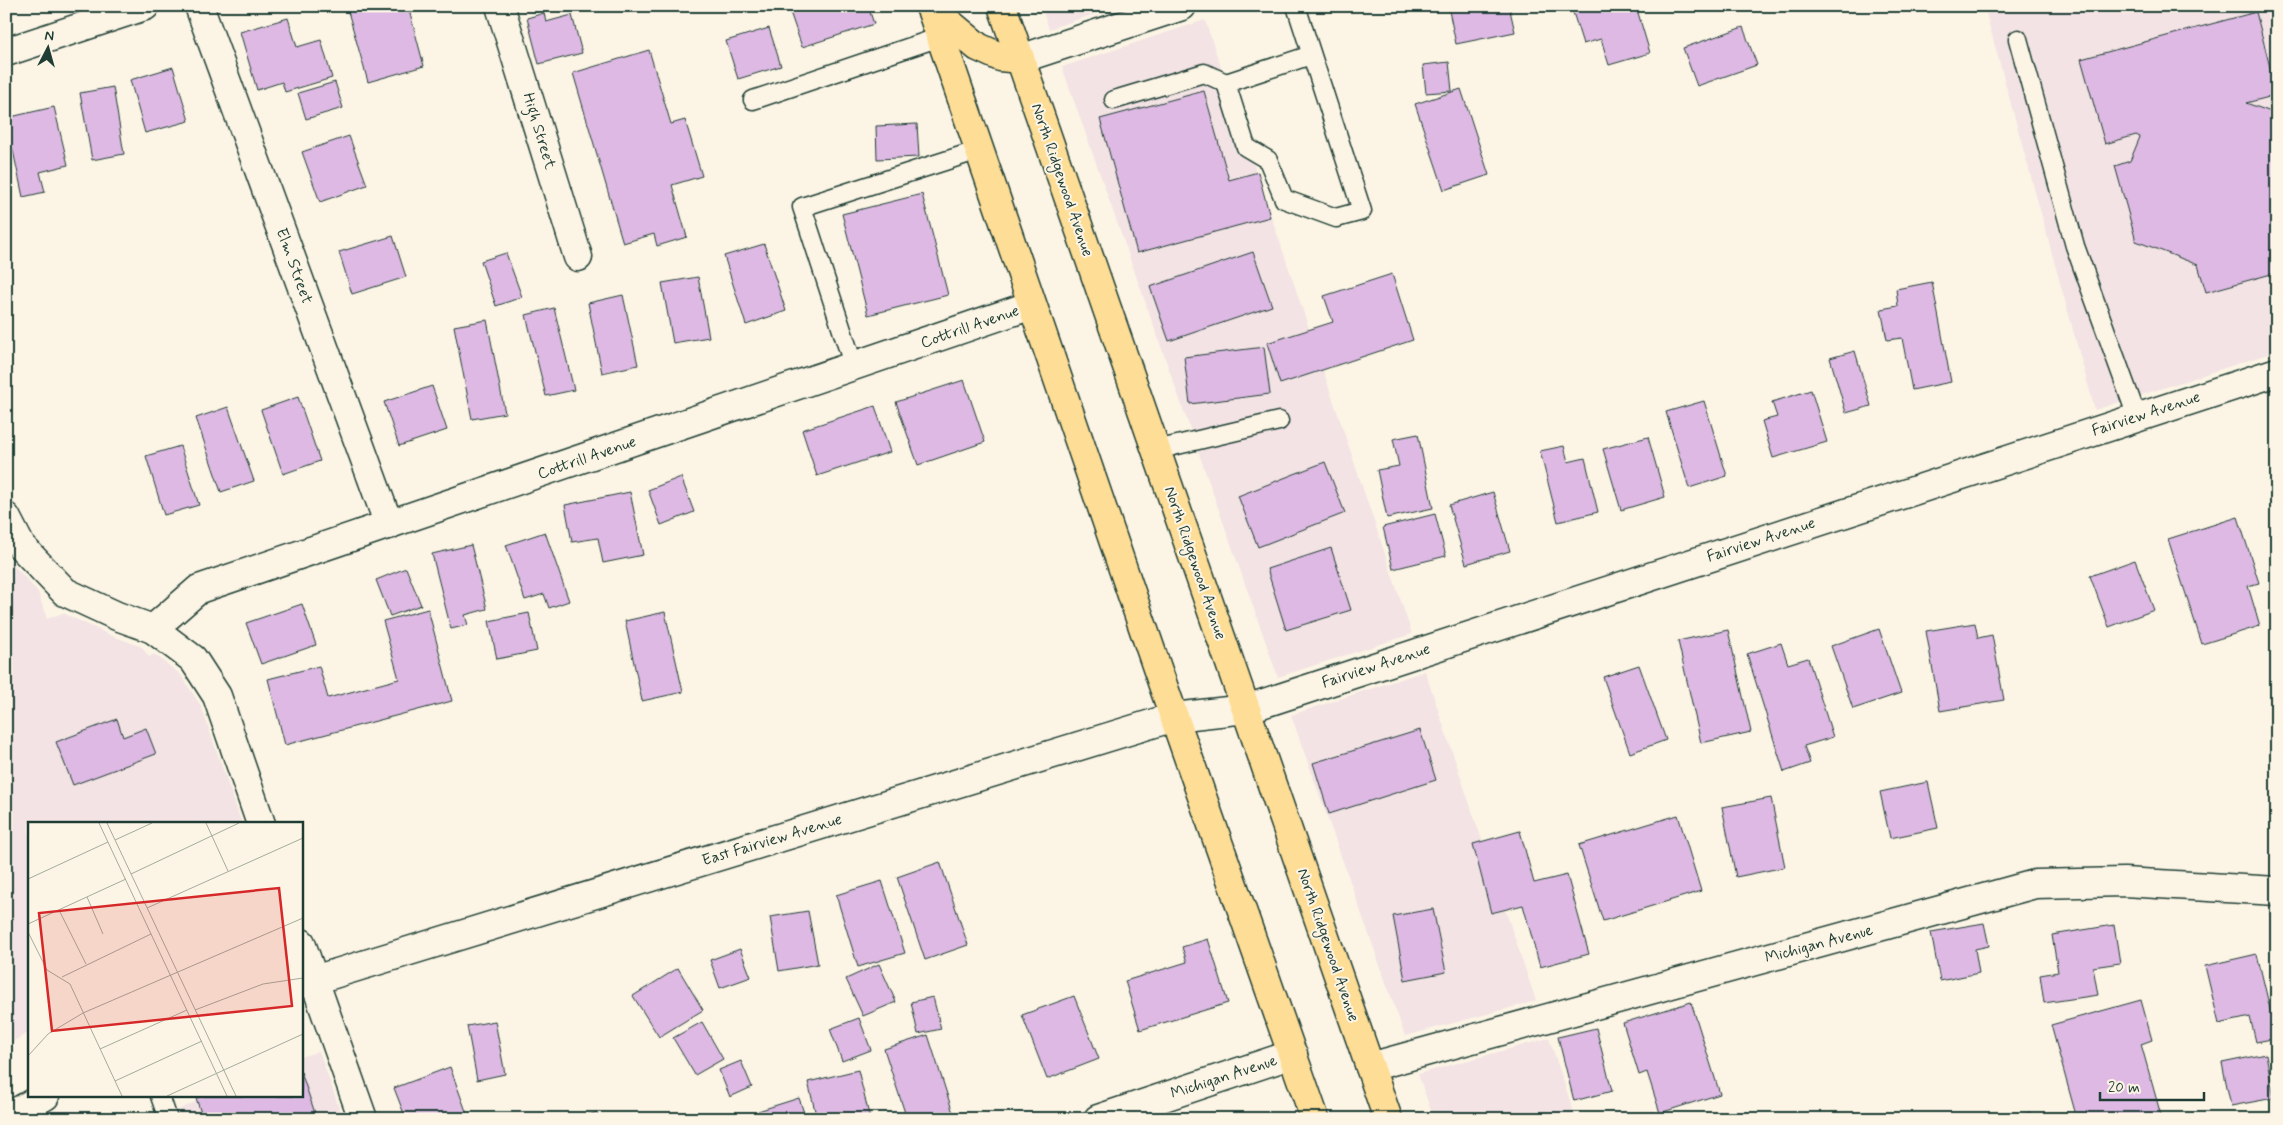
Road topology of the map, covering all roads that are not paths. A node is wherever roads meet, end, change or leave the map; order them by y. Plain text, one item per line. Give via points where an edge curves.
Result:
1 (145, 6) edge
2 (199, 6) edge
3 (500, 6) edge
4 (1002, 6) edge
5 (1182, 6) edge
6 (1296, 6) edge
7 (930, 7) edge
8 (940, 37) junction
9 (2018, 39) dead end
10 (6, 52) edge
11 (1311, 55) junction
12 (1020, 59) junction
13 (1226, 83) junction
14 (753, 100) dead end
15 (1114, 100) dead end
16 (979, 150) junction
17 (578, 256) dead end
18 (1032, 305) junction
19 (854, 366) junction
20 (2277, 372) edge
21 (2137, 418) junction
22 (1279, 420) dead end
23 (1156, 450) junction
24 (6, 517) edge
25 (390, 525) junction
26 (153, 629) junction
27 (1246, 709) junction
28 (1174, 718) junction
29 (259, 822) edge
30 (2277, 891) edge
31 (302, 949) edge
32 (308, 982) edge
33 (1293, 1054) junction
34 (1370, 1067) junction
35 (41, 1098) edge
36 (161, 1098) edge
37 (6, 1118) edge
38 (168, 1119) edge
39 (362, 1119) edge
40 (1098, 1119) edge
41 (1315, 1119) edge
42 (1388, 1119) edge

1 - 10 street
2 - 25 street, Elm Street
3 - 17 street, High Street
4 - 12 main road, North Ridgewood Avenue
5 - 12 street
6 - 11 lane
7 - 8 main road
7 - 12 main road via 978,47 1000,57
8 - 14 lane
8 - 16 main road
9 - 21 lane via 2075,246
11 - 13 lane
11 - 13 lane via 1362,211 1336,218 1284,199 1268,160 1246,147
12 - 23 main road, North Ridgewood Avenue
13 - 15 lane via 1204,73
16 - 18 main road
16 - 19 lane via 802,206
18 - 19 street, Cottrill Avenue
18 - 28 main road
19 - 25 street, Cottrill Avenue
20 - 21 street, Fairview Avenue
21 - 27 street, Fairview Avenue
22 - 23 lane
23 - 27 main road, North Ridgewood Avenue
24 - 26 street via 21,546 64,592
25 - 26 street, Cottrill Avenue via 199,589
26 - 29 street via 193,660 217,696
27 - 28 street, East Fairview Avenue
27 - 34 main road, North Ridgewood Avenue
28 - 32 street, East Fairview Avenue
28 - 33 main road
30 - 34 street, Michigan Avenue via 2124,882 2035,884
31 - 32 street
32 - 39 street
33 - 40 street, Michigan Avenue
33 - 41 main road
34 - 42 main road, North Ridgewood Avenue
35 - 37 street
36 - 38 lane

